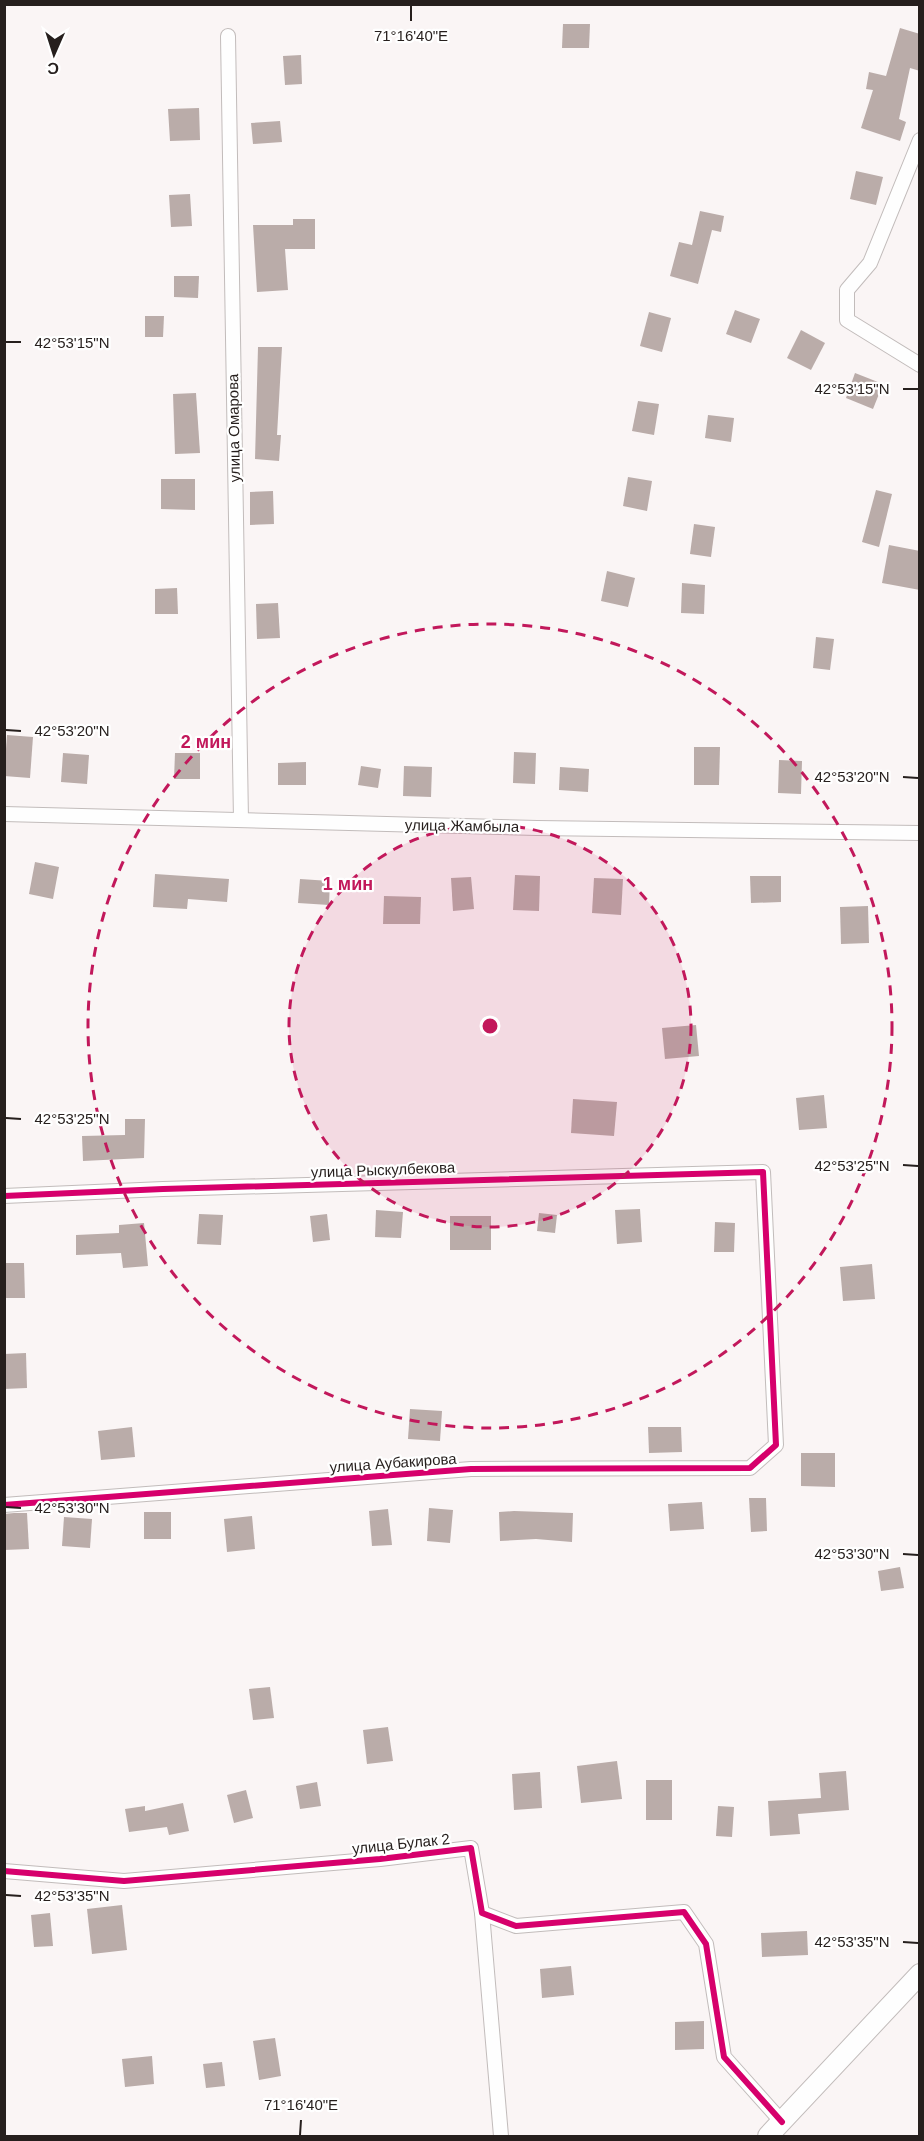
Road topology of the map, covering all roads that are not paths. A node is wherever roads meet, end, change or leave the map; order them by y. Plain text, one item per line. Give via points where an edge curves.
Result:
1 (228, 36) dead end
2 (920, 140) edge
3 (920, 365) edge
4 (4, 814) edge
5 (241, 820) junction
6 (920, 833) edge
7 (4, 1196) edge
8 (776, 1445) joint
9 (4, 1505) edge
10 (4, 1871) edge
11 (482, 1913) junction
12 (920, 1974) edge
13 (782, 2122) junction
14 (501, 2136) edge
15 (768, 2136) edge

1 - 5 street, улица Омарова
2 - 3 street via 870,263 847,290 847,320
4 - 5 street, улица Жамбыла
5 - 6 street, улица Жамбыла
7 - 8 street, улица Рыскулбекова via 763,1172
8 - 9 street, улица Аубакирова via 750,1468 471,1469
10 - 11 street, улица Булак 2 via 124,1881 471,1848
11 - 13 street via 516,1926 684,1912 706,1944 724,2057
11 - 14 street
12 - 13 main road
13 - 15 main road

